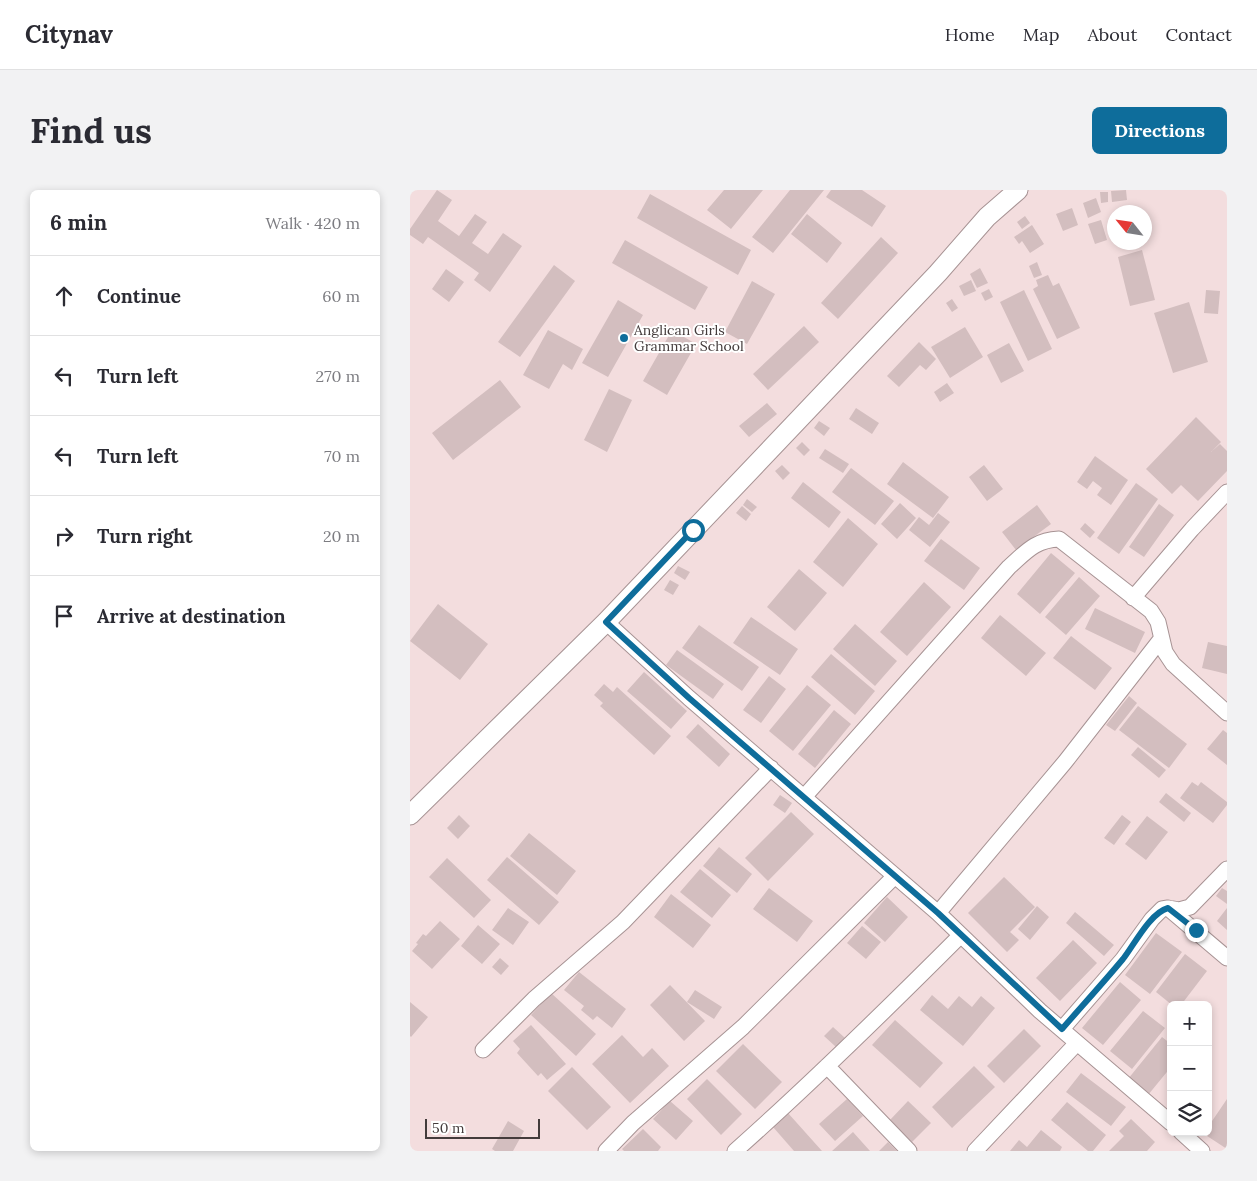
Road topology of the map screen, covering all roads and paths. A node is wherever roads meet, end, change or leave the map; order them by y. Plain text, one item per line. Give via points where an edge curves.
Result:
1 (1017, 190) edge
2 (1227, 492) edge
3 (1133, 598) junction
4 (606, 622) junction
5 (1161, 639) junction
6 (1227, 713) edge
7 (772, 768) junction
8 (804, 797) junction
9 (410, 815) edge
10 (1227, 869) edge
11 (895, 876) junction
12 (1168, 908) junction
13 (938, 913) junction
14 (961, 935) junction
15 (1227, 958) edge
16 (1062, 1029) junction
17 (1077, 1042) junction
18 (483, 1050) dead end
19 (827, 1066) junction
20 (1167, 1120) edge
21 (1185, 1136) edge
22 (606, 1151) edge
23 (735, 1151) edge
24 (909, 1151) edge
25 (975, 1151) edge
26 (1202, 1151) edge

1 - 4 main road
2 - 3 street
3 - 5 street via 1151,611 1158,622
3 - 8 street via 1059,539 1034,545 1009,567
4 - 7 street
4 - 9 main road
5 - 6 street via 1173,664
5 - 13 street via 1065,762
7 - 8 street
7 - 18 street via 623,922 534,999
8 - 11 street
10 - 12 street via 1190,907
11 - 13 street
11 - 22 street via 743,1027 633,1123
12 - 15 street
12 - 16 street via 1152,919 1123,959
13 - 14 street
14 - 16 street
14 - 19 street
16 - 17 street
17 - 20 street
17 - 25 street
19 - 23 street
19 - 24 street
21 - 26 street

